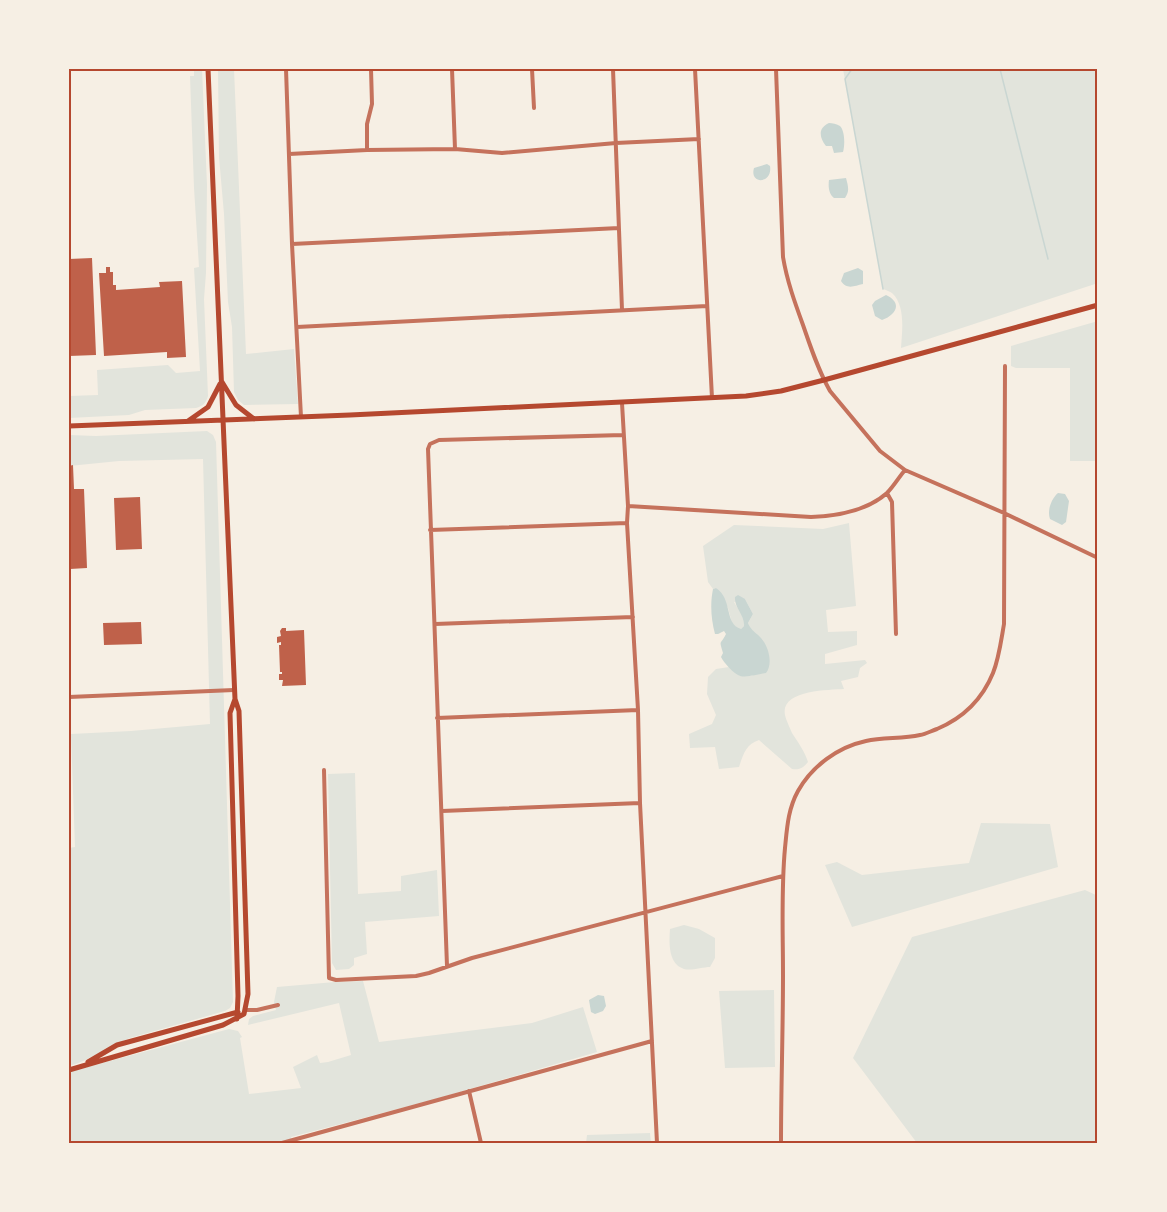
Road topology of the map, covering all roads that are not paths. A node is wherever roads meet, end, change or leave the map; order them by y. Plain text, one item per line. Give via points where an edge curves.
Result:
1 (208, 69) edge
2 (286, 69) edge
3 (371, 69) edge
4 (452, 69) edge
5 (532, 69) edge
6 (613, 69) edge
7 (695, 69) edge
8 (776, 69) edge
9 (534, 108) dead end
10 (699, 139) junction
11 (616, 143) junction
12 (455, 149) junction
13 (367, 150) junction
14 (289, 154) junction
15 (619, 228) junction
16 (292, 244) junction
17 (1098, 304) edge
18 (707, 306) junction
19 (622, 310) junction
20 (297, 327) junction
21 (1005, 366) dead end
22 (824, 380) junction
23 (221, 381) junction
24 (712, 399) junction
25 (622, 403) junction
26 (302, 417) junction
27 (254, 419) junction
28 (223, 420) junction
29 (186, 422) junction
30 (69, 426) edge
31 (623, 435) junction
32 (905, 470) junction
33 (887, 493) junction
34 (628, 506) junction
35 (1004, 513) junction
36 (627, 523) junction
37 (430, 530) junction
38 (1098, 558) edge
39 (633, 617) junction
40 (435, 624) junction
41 (896, 634) dead end
42 (234, 690) junction
43 (69, 697) edge
44 (235, 699) junction
45 (638, 710) junction
46 (437, 718) junction
47 (324, 770) dead end
48 (640, 803) junction
49 (442, 811) junction
50 (783, 876) junction
51 (646, 912) junction
52 (447, 966) junction
53 (278, 1005) dead end
54 (246, 1010) junction
55 (237, 1016) junction
56 (652, 1041) junction
57 (79, 1067) junction
58 (69, 1070) edge
59 (469, 1091) junction
60 (282, 1143) edge
61 (481, 1143) edge
62 (657, 1143) edge
63 (781, 1143) edge

1 - 23 main road
2 - 14 street
3 - 13 street
4 - 12 street
5 - 9 street
6 - 11 street
7 - 10 street
8 - 22 street via 783,257 796,307
10 - 11 street
10 - 18 street
11 - 12 street via 502,153
11 - 15 street
12 - 13 street
13 - 14 street
14 - 16 street
15 - 16 street
15 - 19 street
16 - 20 street
17 - 22 main road
18 - 19 street
18 - 24 street
19 - 20 street
20 - 26 street
21 - 35 street
22 - 24 main road via 762,394
22 - 32 street via 880,452
23 - 27 main road via 236,405
23 - 28 main road
23 - 29 main road via 208,407
24 - 25 main road
25 - 26 main road
25 - 31 street
26 - 27 main road
27 - 28 main road
28 - 29 main road
28 - 42 main road
29 - 30 main road
31 - 34 street
31 - 37 street via 439,440 429,444
32 - 33 street
32 - 35 street
33 - 34 street via 863,507 831,516
33 - 41 street via 892,502
34 - 36 street
35 - 38 street
35 - 50 street via 1004,624 988,685 969,709 946,725 922,735 866,741 831,756 811,772 788,814
36 - 37 street
36 - 39 street
37 - 40 street
39 - 40 street
39 - 45 street
40 - 46 street
42 - 43 street
42 - 44 main road
44 - 54 main road via 239,711
44 - 55 main road via 230,713
45 - 46 street
45 - 48 street
46 - 49 street
47 - 52 street via 329,978 416,976
48 - 49 street
48 - 51 street
49 - 52 street
50 - 51 street
50 - 63 street
51 - 52 street
51 - 56 street
53 - 54 street
54 - 55 main road
55 - 57 main road via 223,1025
55 - 57 main road via 117,1045
56 - 59 street
56 - 62 street
57 - 58 main road
59 - 60 street
59 - 61 street

